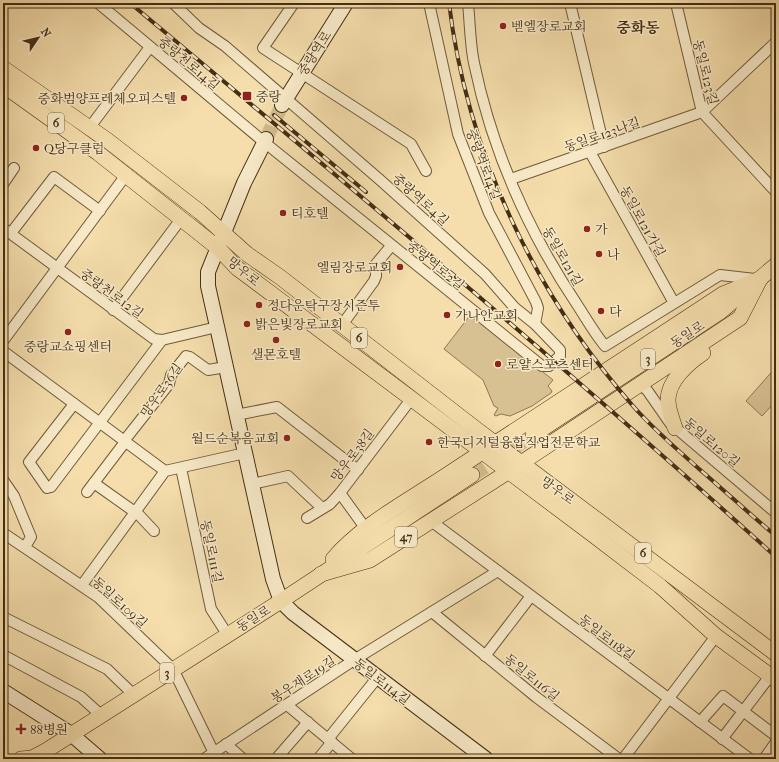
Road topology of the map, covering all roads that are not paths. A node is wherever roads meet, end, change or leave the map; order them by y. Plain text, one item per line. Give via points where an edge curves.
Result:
1 (98, 3) edge
2 (294, 3) edge
3 (346, 3) edge
4 (429, 3) edge
5 (468, 3) edge
6 (570, 3) edge
7 (676, 3) edge
8 (179, 4) edge
9 (776, 42) edge
10 (150, 47) junction
11 (3, 68) edge
12 (300, 74) junction
13 (3, 85) edge
14 (284, 102) junction
15 (702, 112) junction
16 (90, 127) junction
17 (265, 140) junction
18 (604, 147) junction
19 (590, 152) junction
20 (14, 168) dead end
21 (426, 171) dead end
22 (126, 175) junction
23 (510, 179) junction
24 (3, 184) edge
25 (776, 192) edge
26 (100, 211) junction
27 (181, 219) junction
28 (7, 230) edge
29 (224, 234) junction
30 (391, 246) junction
31 (218, 248) junction
32 (776, 265) edge
33 (57, 268) junction
34 (760, 279) junction
35 (674, 303) junction
36 (113, 310) junction
37 (740, 318) junction
38 (535, 324) junction
39 (342, 325) junction
40 (217, 327) junction
41 (162, 340) junction
42 (3, 341) edge
43 (3, 351) edge
44 (226, 367) junction
45 (640, 385) junction
46 (412, 398) junction
47 (74, 404) junction
48 (236, 415) junction
49 (100, 423) junction
50 (675, 428) junction
51 (530, 429) junction
52 (125, 442) junction
53 (495, 442) junction
54 (544, 447) junction
55 (482, 451) junction
56 (245, 453) junction
57 (521, 462) junction
58 (181, 468) junction
59 (469, 469) junction
60 (358, 470) junction
61 (165, 471) junction
62 (509, 471) junction
63 (3, 480) edge
64 (94, 483) junction
65 (252, 484) junction
66 (484, 486) junction
67 (87, 492) dead end
68 (340, 493) junction
69 (322, 508) junction
70 (135, 512) junction
71 (776, 513) edge
72 (307, 518) dead end
73 (431, 521) junction
74 (366, 529) junction
75 (154, 531) dead end
76 (3, 533) edge
77 (25, 547) junction
78 (498, 571) junction
79 (321, 574) junction
80 (82, 585) junction
81 (531, 596) junction
82 (281, 600) junction
83 (432, 612) junction
84 (3, 617) edge
85 (227, 634) junction
86 (716, 636) junction
87 (776, 654) edge
88 (3, 655) edge
89 (485, 656) junction
90 (354, 660) junction
91 (173, 669) junction
92 (377, 678) junction
93 (773, 678) edge
94 (3, 691) edge
95 (133, 694) junction
96 (668, 698) junction
97 (287, 705) junction
98 (744, 711) junction
99 (101, 715) junction
100 (308, 722) junction
101 (700, 722) junction
102 (70, 734) junction
103 (776, 736) edge
104 (722, 739) junction
105 (330, 740) junction
106 (776, 742) edge
107 (226, 744) junction
108 (215, 756) edge
109 (28, 759) edge
110 (100, 759) edge
111 (204, 759) edge
112 (243, 759) edge
113 (276, 759) edge
114 (318, 759) edge
115 (352, 759) edge
116 (486, 759) edge
117 (619, 759) edge
118 (623, 759) edge
119 (750, 759) edge
120 (764, 759) edge

1 - 10 street, 중랑천로14길
2 - 12 street via 263,48
3 - 12 street, 중랑역로
4 - 38 street, 중랑역로14길 via 458,134 489,213 536,302 538,308
5 - 23 street, 동일로121길 via 474,62 494,135
6 - 18 street
7 - 15 street, 동일로123길
8 - 14 street, 중랑역로4길 via 198,28 225,46
9 - 15 street
10 - 16 street
10 - 17 street, 중랑천로14길
11 - 16 main road, 망우로 / 6
12 - 14 street, 중랑역로
12 - 21 street via 365,116 374,118 411,144
13 - 22 main road, 망우로 / 6
14 - 38 street, 중랑역로4길 via 480,269 515,308
15 - 18 street, 동일로123나길
15 - 25 street, 동일로123길
16 - 29 main road, 망우로 / 6 via 200,212
17 - 29 street via 244,183
17 - 30 street, 중랑역로2길
18 - 19 street, 동일로123나길
19 - 23 street, 동일로123나길
19 - 35 street, 동일로121가길
20 - 24 street
22 - 26 street
22 - 27 main road, 망우로 / 6
23 - 35 street, 동일로121길 via 527,221 561,280 605,346
26 - 28 street via 54,177
26 - 33 street
27 - 31 main road, 망우로 / 6
27 - 36 street
28 - 33 street, 중랑천로12길
29 - 31 street
29 - 39 main road, 망우로 / 6
30 - 38 street, 중랑역로2길 via 542,366 550,366 560,356 560,350
30 - 39 street via 376,264 374,282
31 - 40 street via 208,272 208,286
31 - 46 main road, 망우로 / 6 via 237,268
32 - 34 main road
33 - 36 street, 중랑천로12길
33 - 42 street
34 - 35 street, 동일로121길 via 720,275
34 - 37 main road
34 - 51 main road via 723,294
36 - 41 street, 중랑천로12길 via 153,338
37 - 45 main road
37 - 50 main road via 728,334 694,359 671,387 668,401
39 - 53 main road, 망우로 / 6
40 - 41 street
40 - 44 street
41 - 49 street
43 - 47 street
44 - 48 street
44 - 52 street, 망우로36길 via 208,370 186,356 171,375 169,384
45 - 50 street, 동일로120길 via 647,390 665,418
45 - 54 main road
46 - 55 main road, 망우로 / 6
46 - 60 street, 망우로38길
47 - 49 street
47 - 49 street via 29,462 47,488 51,487
48 - 56 street
48 - 60 street via 277,407
49 - 52 street
50 - 71 street, 동일로120길
51 - 53 main road
51 - 54 main road via 523,430 525,437 534,447
52 - 61 street
52 - 64 street
53 - 55 main road
53 - 57 main road, 망우로 / 6
54 - 57 main road
55 - 59 main road
55 - 62 main road, 망우로
56 - 58 street
56 - 65 street
57 - 62 main road, 47
57 - 87 main road, 망우로 / 6
58 - 61 street
58 - 85 street, 동일로111길 via 211,609
59 - 66 main road via 470,463 478,468 484,477
59 - 74 main road
59 - 79 main road, 동일로 / 3
60 - 68 street, 망우로38길
61 - 70 street
62 - 66 main road, 47
62 - 86 main road, 망우로 / 6 via 660,586
63 - 77 street via 15,498 31,538
64 - 67 street
64 - 70 street
65 - 69 street via 288,476
65 - 82 street via 273,579
66 - 73 main road, 47
68 - 69 street
68 - 74 street, 망우로38길
69 - 72 street
70 - 75 street
70 - 80 street
73 - 78 street, 동일로118길
73 - 79 main road, 47 via 370,560
74 - 79 main road via 342,549
76 - 77 street, 동일로109길
77 - 80 street, 동일로109길
78 - 81 street, 동일로118길
78 - 83 street, 봉우재로19길
79 - 82 main road, 동일로 / 3
80 - 91 street, 동일로109길 via 98,597
81 - 89 street
81 - 96 street, 동일로118길
82 - 85 main road, 동일로 / 3
82 - 90 street, 동일로114길 via 293,613
83 - 89 street, 동일로116길
83 - 90 street, 봉우재로19길
84 - 95 street via 106,669
85 - 91 main road, 동일로 / 3
86 - 93 main road, 망우로 / 6
86 - 96 street
88 - 99 street via 81,696
89 - 117 street, 동일로116길 via 536,698
90 - 92 street, 동일로114길
90 - 97 street, 봉우재로19길
91 - 95 main road, 동일로 / 3
91 - 108 street
92 - 105 street
92 - 116 street, 동일로114길
93 - 98 street
94 - 102 street
95 - 99 main road, 동일로 / 3
96 - 101 street, 동일로118길
96 - 118 street
97 - 100 street
97 - 107 street, 봉우재로19길
98 - 101 street via 721,696
98 - 103 street
98 - 104 street
99 - 102 main road, 동일로 / 3
100 - 105 street
100 - 113 street
101 - 104 street, 동일로118길
102 - 109 main road, 동일로 / 3
102 - 110 street
104 - 119 street, 동일로118길
105 - 114 street
105 - 115 street
106 - 120 street
107 - 108 street, 봉우재로19길
107 - 112 street
108 - 111 street, 봉우재로19길

